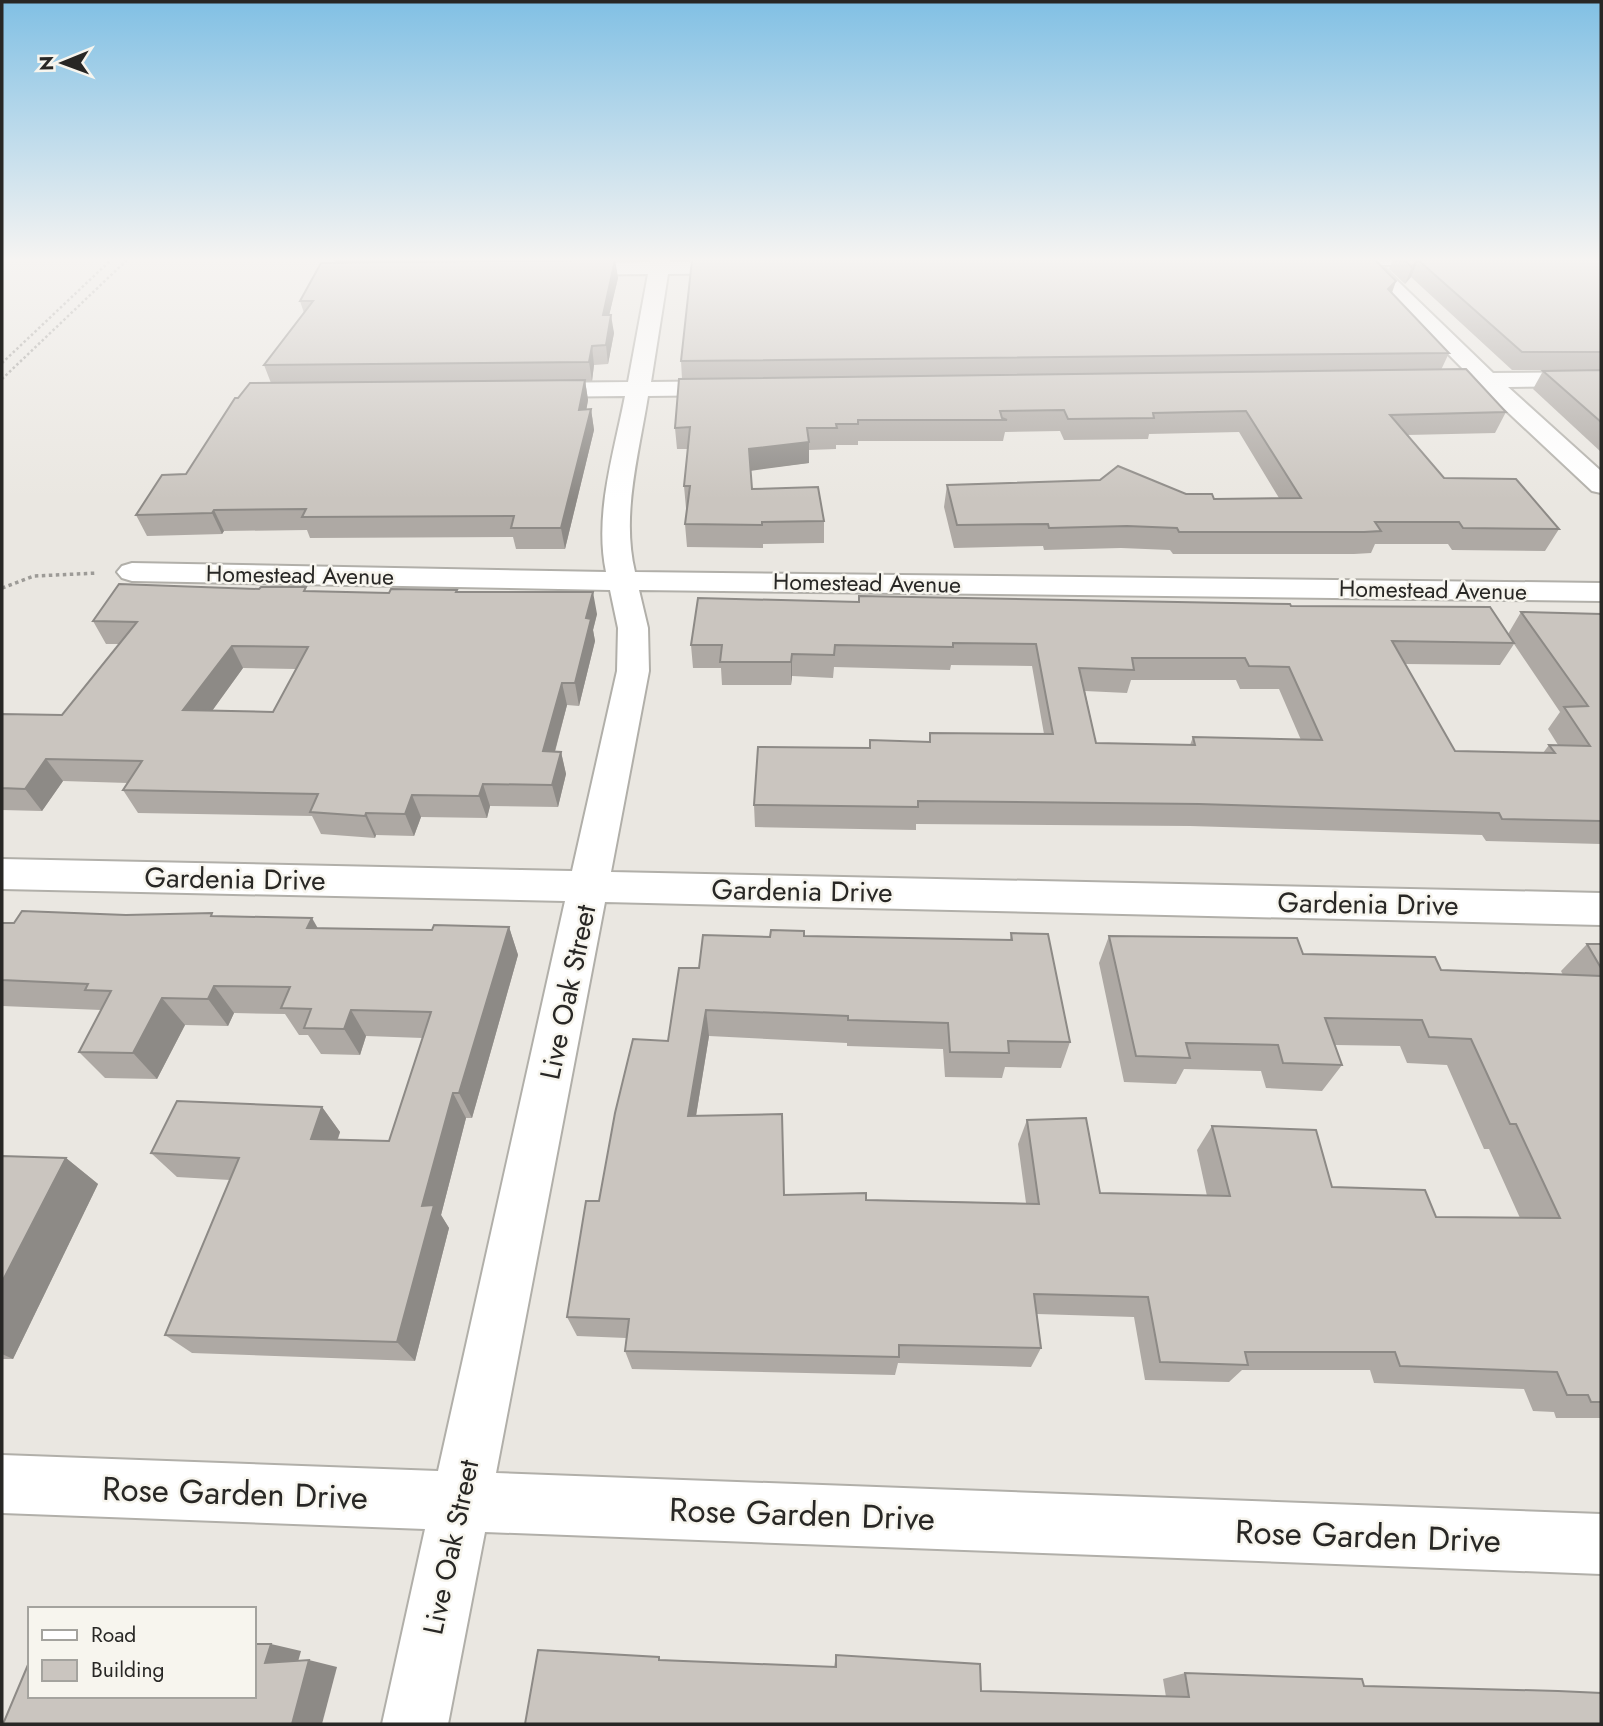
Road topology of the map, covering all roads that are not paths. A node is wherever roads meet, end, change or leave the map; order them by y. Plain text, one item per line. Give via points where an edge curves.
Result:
1 (647, 338) edge
2 (1444, 338) edge
3 (1601, 379) edge
4 (1487, 380) junction
5 (1403, 381) edge
6 (750, 387) edge
7 (638, 389) junction
8 (512, 391) edge
9 (1601, 485) edge
10 (132, 572) road end
11 (623, 581) junction
12 (1601, 592) edge
13 (2, 874) edge
14 (590, 887) junction
15 (1601, 909) edge
16 (2, 1484) edge
17 (461, 1501) junction
18 (1601, 1545) edge
19 (415, 1724) edge

1 - 7 street, Live Oak Street
2 - 4 street
3 - 4 street
4 - 5 street
4 - 9 street
6 - 7 street
7 - 8 street
7 - 11 street, Live Oak Street via 616,514
10 - 11 street, Homestead Avenue
11 - 12 street, Homestead Avenue
11 - 14 street, Live Oak Street via 633,628 633,671
13 - 14 street, Gardenia Drive
14 - 15 street, Gardenia Drive
14 - 17 street, Live Oak Street
16 - 17 street, Rose Garden Drive
17 - 18 street, Rose Garden Drive
17 - 19 street, Live Oak Street

